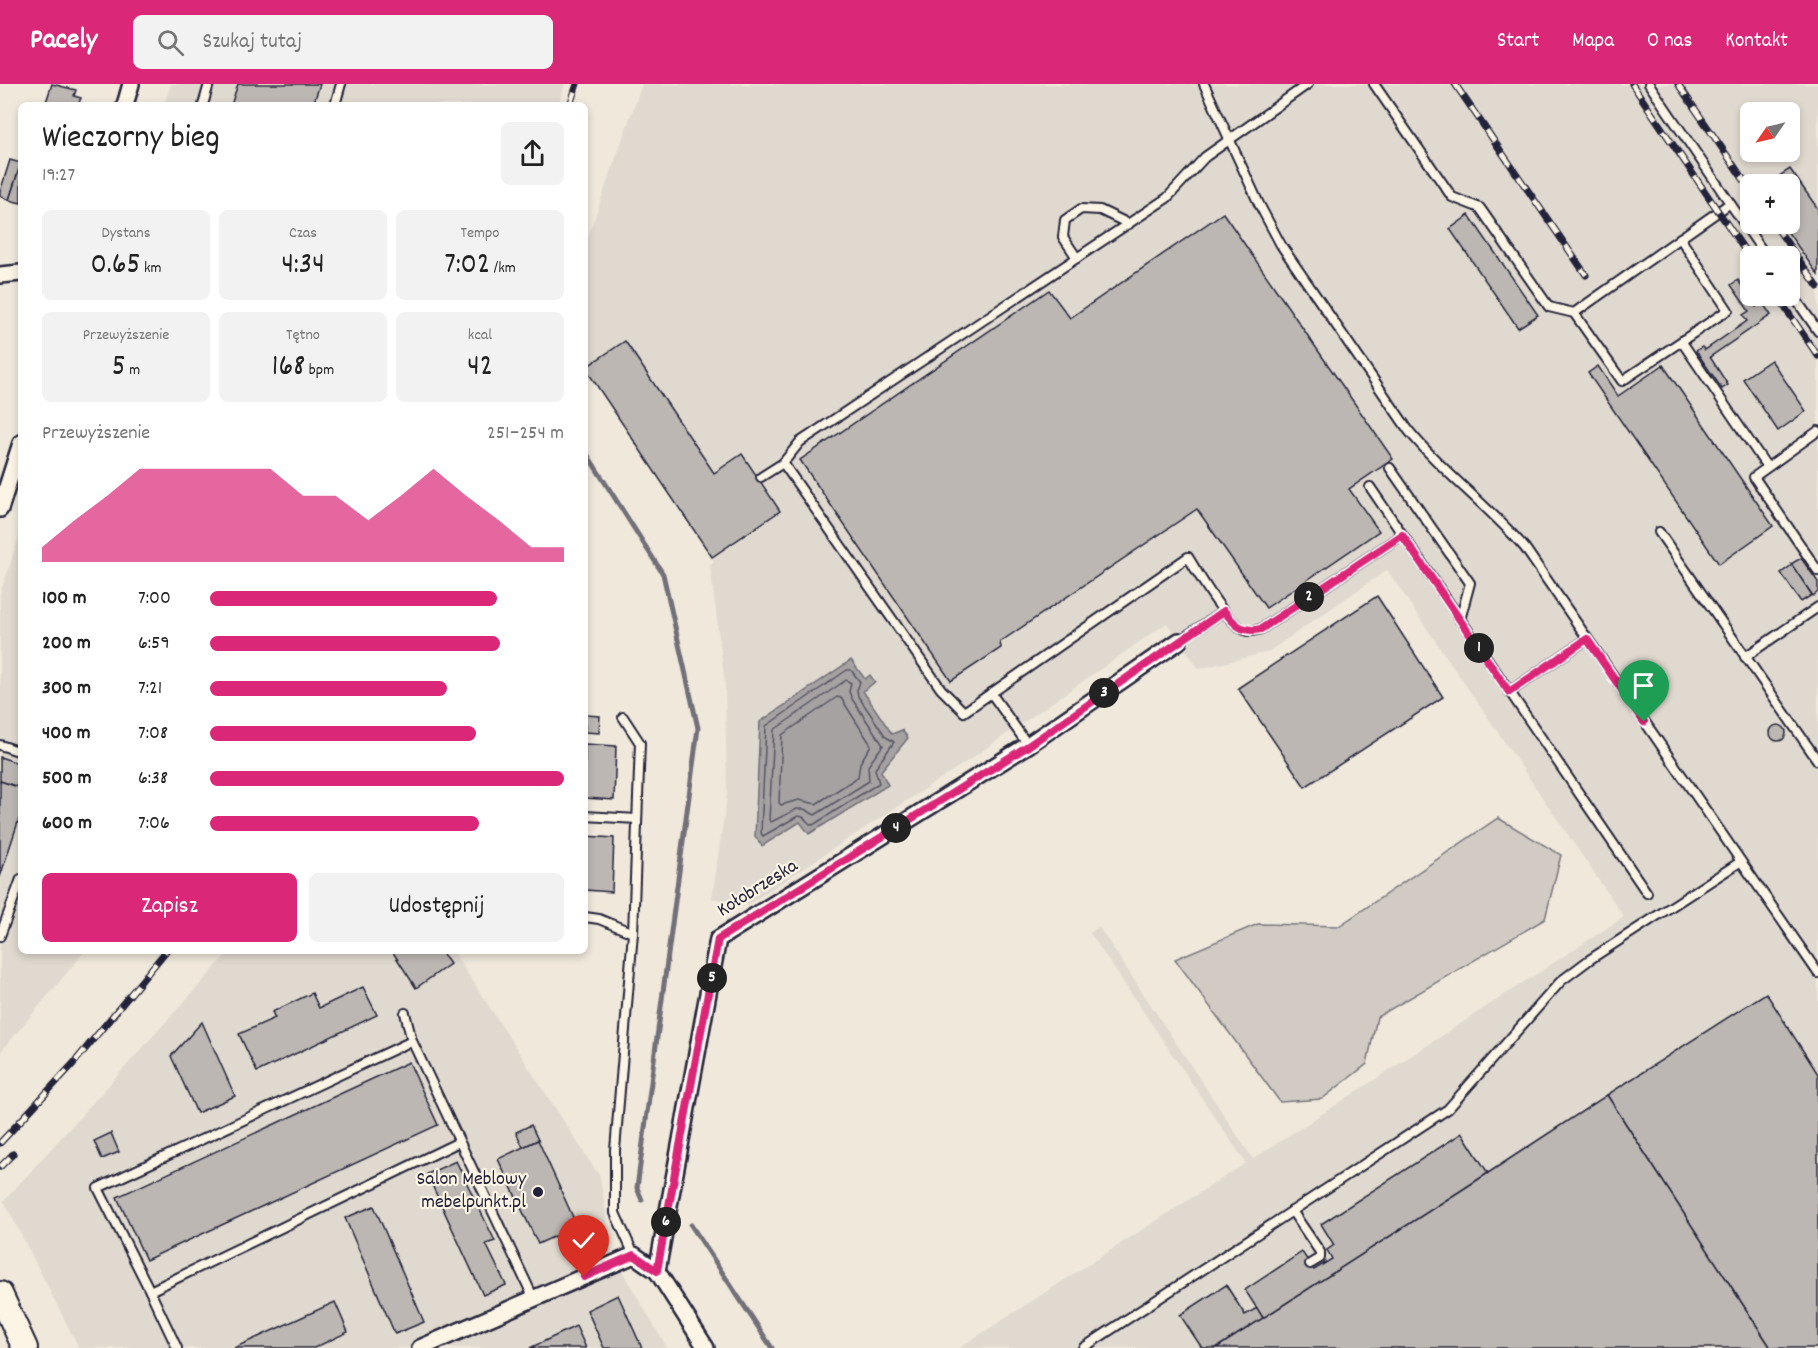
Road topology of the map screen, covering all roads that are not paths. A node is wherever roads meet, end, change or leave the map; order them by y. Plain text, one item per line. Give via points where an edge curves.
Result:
1 (131, 84) edge
2 (209, 84) edge
3 (341, 84) edge
4 (1204, 84) edge
5 (1308, 84) edge
6 (1374, 84) edge
7 (1649, 84) edge
8 (126, 102) edge
9 (204, 102) edge
10 (336, 102) edge
11 (1229, 140) junction
12 (1729, 204) junction
13 (1129, 224) junction
14 (1680, 238) junction
15 (1759, 246) edge
16 (1077, 258) junction
17 (18, 273) edge
18 (0, 275) edge
19 (1800, 306) edge
20 (1574, 313) junction
21 (1818, 332) edge
22 (1682, 342) junction
23 (1818, 431) edge
24 (18, 452) edge
25 (783, 463) junction
26 (1767, 467) junction
27 (1390, 468) dead end
28 (761, 477) dead end
29 (1370, 487) dead end
30 (0, 508) edge
31 (1659, 532) dead end
32 (1402, 535) junction
33 (1818, 571) edge
34 (1818, 607) edge
35 (1224, 611) junction
36 (1460, 620) junction
37 (1587, 639) junction
38 (1179, 641) joint
39 (1745, 657) junction
40 (1509, 692) junction
41 (991, 693) junction
42 (623, 717) dead end
43 (0, 745) edge
44 (1028, 746) junction
45 (18, 751) edge
46 (1818, 761) edge
47 (588, 816) edge
48 (637, 819) junction
49 (1740, 862) junction
50 (18, 887) edge
51 (1647, 893) dead end
52 (588, 917) edge
53 (633, 933) junction
54 (0, 936) edge
55 (1818, 973) edge
56 (405, 1013) dead end
57 (412, 1041) junction
58 (459, 1142) junction
59 (1292, 1211) junction
60 (634, 1255) junction
61 (1310, 1264) dead end
62 (657, 1271) junction
63 (150, 1291) junction
64 (0, 1294) edge
65 (534, 1299) junction
66 (25, 1348) edge
67 (177, 1348) edge
68 (420, 1348) edge
69 (706, 1348) edge
70 (1083, 1348) edge

1 - 8 street
2 - 9 lane
3 - 10 lane
4 - 11 lane
5 - 11 lane
6 - 20 lane via 1452,197 1480,208 1549,307
7 - 12 lane
11 - 13 lane via 1205,157 1167,198
11 - 37 lane via 1281,245 1409,431 1428,455 1518,540
12 - 14 lane
12 - 15 lane
13 - 16 lane
13 - 16 lane via 1100,210 1082,209 1065,220 1063,237
14 - 20 lane
14 - 22 lane via 1728,310
16 - 25 lane via 800,442
17 - 18 street
19 - 21 lane
20 - 22 lane via 1622,381
22 - 26 lane
23 - 26 lane
24 - 30 street
25 - 28 lane
25 - 41 lane via 941,689 964,712
26 - 33 lane via 1754,477
27 - 36 lane via 1470,584
29 - 32 lane
31 - 39 lane
32 - 35 lane via 1261,629 1249,632 1237,626
32 - 36 lane
34 - 39 lane
35 - 38 lane
35 - 41 lane via 1188,557
36 - 40 lane
37 - 40 lane
37 - 49 lane
38 - 44 street, Kołobrzeska
39 - 46 lane
40 - 51 lane
41 - 44 lane
42 - 48 lane via 640,743
43 - 45 lane
44 - 62 street, Kołobrzeska via 718,939
47 - 48 lane
48 - 53 lane
49 - 55 lane
49 - 59 lane via 1562,981 1448,1109
50 - 54 lane
52 - 53 lane
53 - 60 lane via 615,1150 615,1213
56 - 57 lane
57 - 58 lane
57 - 63 lane via 98,1188
58 - 63 lane
58 - 65 lane
59 - 61 lane via 1320,1252 1320,1258
59 - 70 lane
60 - 62 street
60 - 65 street
62 - 69 street
63 - 67 lane
64 - 66 main road
65 - 68 street

